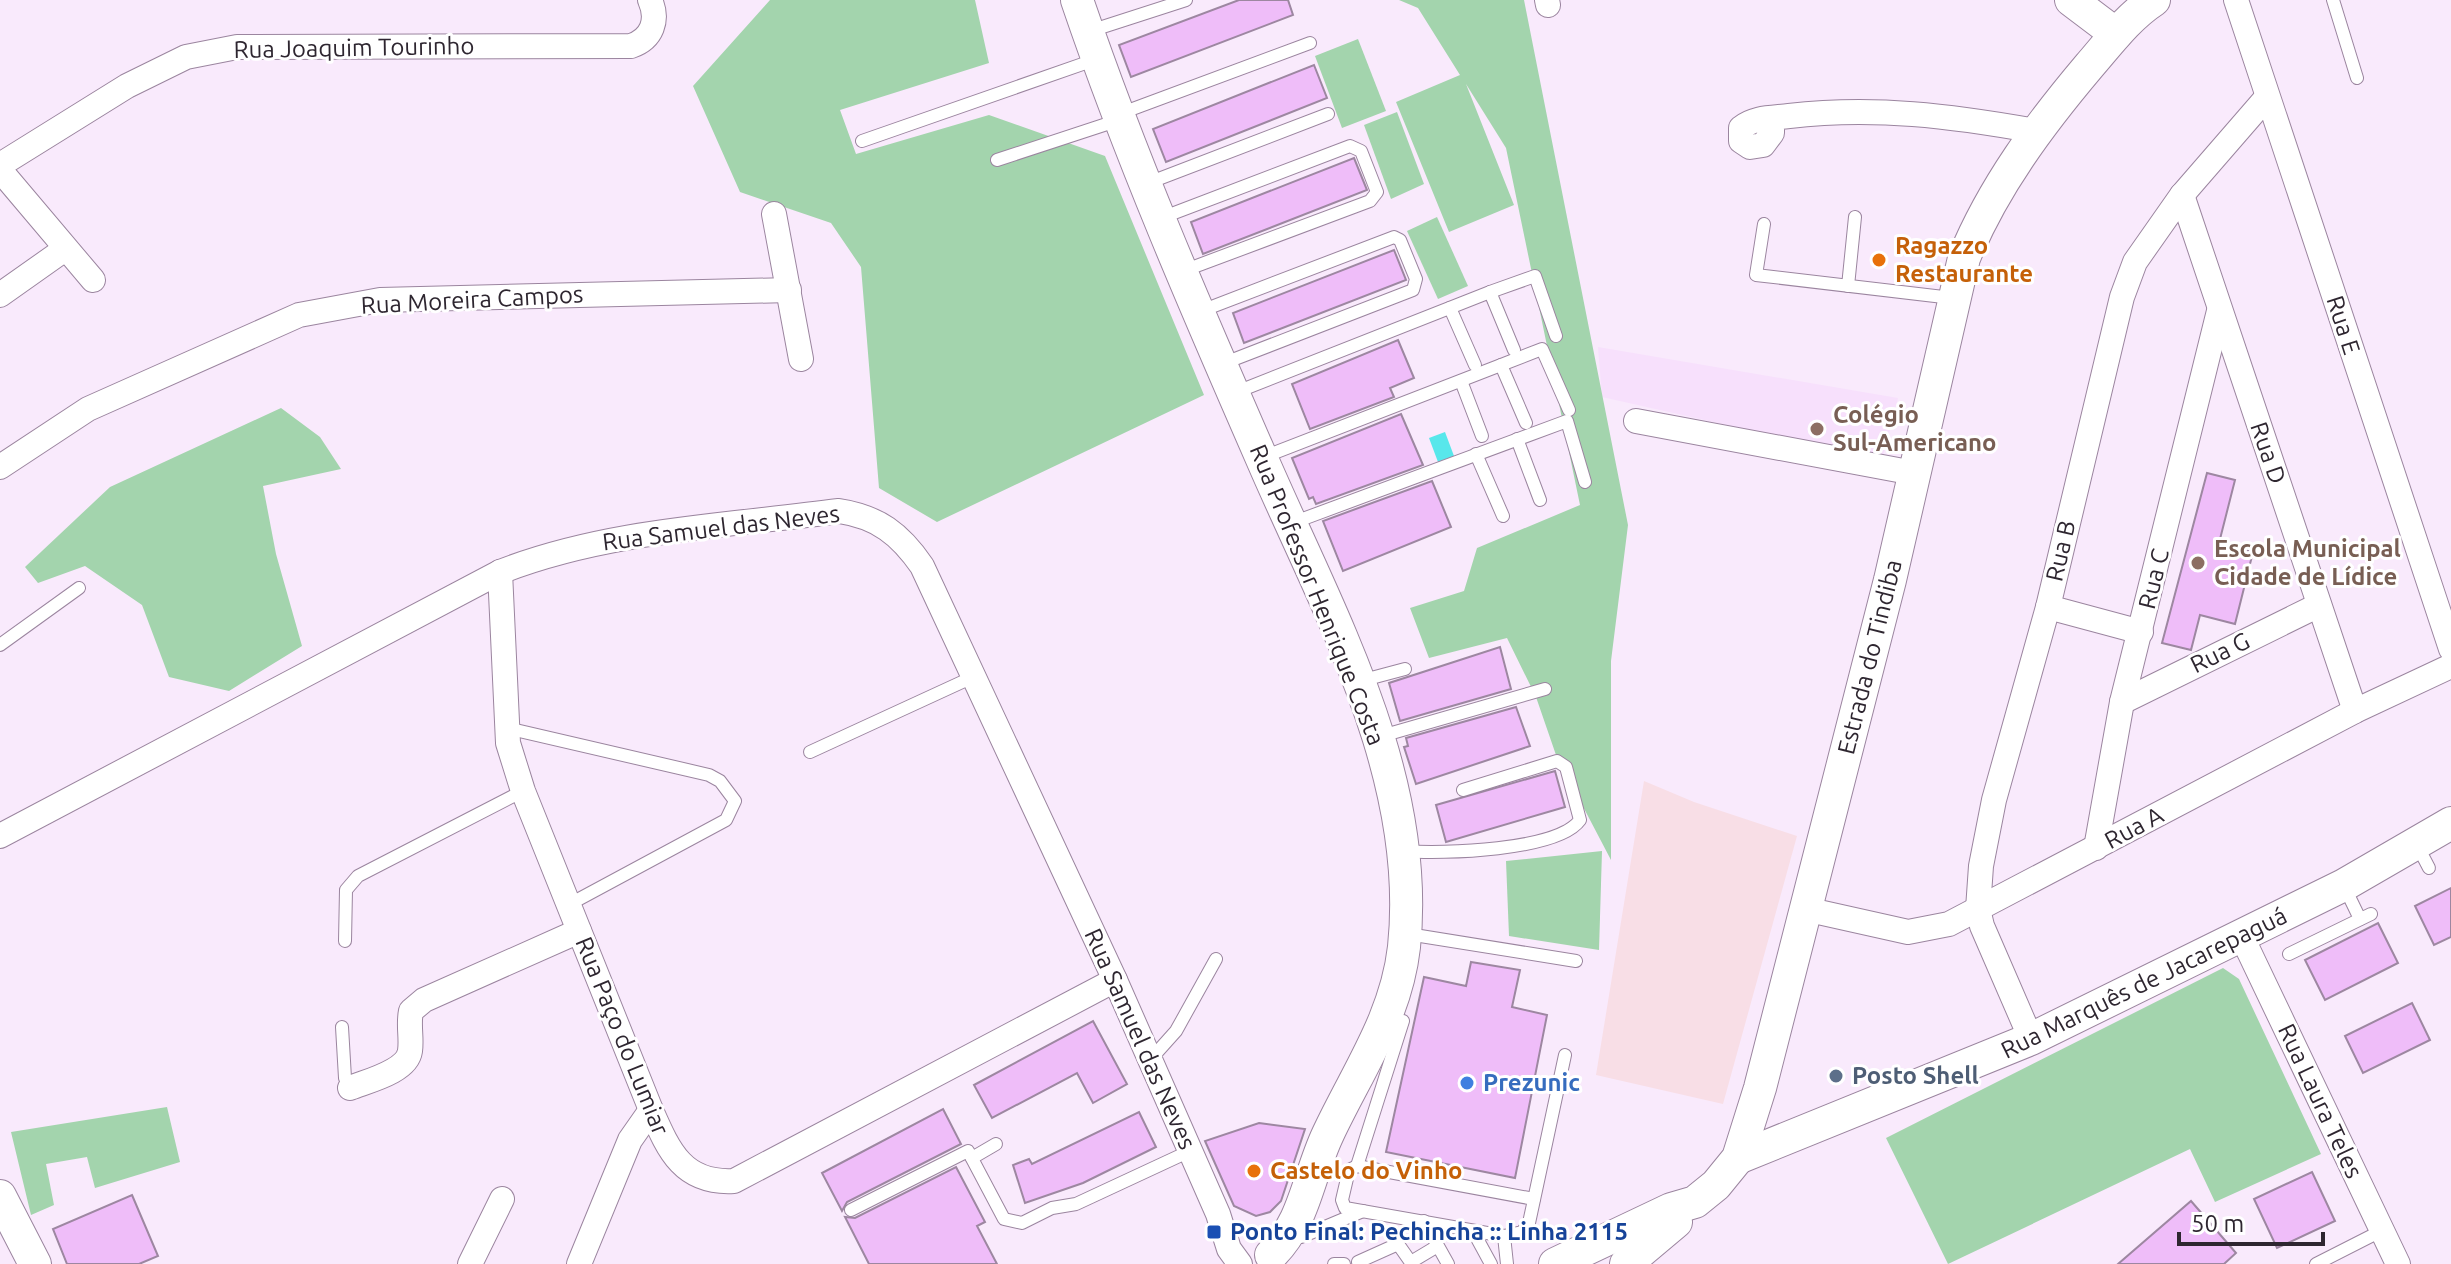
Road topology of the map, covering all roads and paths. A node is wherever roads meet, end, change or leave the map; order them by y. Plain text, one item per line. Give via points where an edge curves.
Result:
1 (650, 0) edge
2 (1077, 0) edge
3 (1186, 0) edge
4 (2071, 0) edge
5 (2154, 0) edge
6 (2236, 0) edge
7 (2333, 0) edge
8 (2116, 34) junction
9 (1310, 43) dead end
10 (1093, 45) junction
11 (2357, 78) dead end
12 (2267, 97) junction
13 (1328, 114) dead end
14 (1120, 116) junction
15 (1772, 118) dead end
16 (2036, 131) junction
17 (862, 141) dead end
18 (997, 160) dead end
19 (0, 167) edge
20 (1146, 184) junction
21 (2182, 195) junction
22 (774, 214) dead end
23 (1855, 217) dead end
24 (1159, 219) junction
25 (1764, 224) dead end
26 (65, 249) junction
27 (1180, 272) junction
28 (93, 280) dead end
29 (1848, 286) junction
30 (789, 290) junction
31 (1490, 292) junction
32 (0, 295) edge
33 (1952, 298) junction
34 (1450, 308) junction
35 (2219, 311) junction
36 (1198, 312) junction
37 (1556, 336) dead end
38 (1514, 350) dead end
39 (801, 359) dead end
40 (1475, 365) dead end
41 (1501, 365) junction
42 (1228, 378) junction
43 (1461, 381) junction
44 (1569, 410) dead end
45 (1636, 421) dead end
46 (1526, 423) dead end
47 (1482, 436) dead end
48 (1517, 439) junction
49 (1476, 454) junction
50 (1261, 458) junction
51 (0, 467) edge
52 (1914, 473) junction
53 (1585, 482) dead end
54 (1540, 500) dead end
55 (1503, 516) dead end
56 (1290, 524) junction
57 (500, 572) junction
58 (79, 588) dead end
59 (2319, 605) junction
60 (2048, 607) junction
61 (2141, 632) junction
62 (0, 645) edge
63 (2451, 649) edge
64 (2451, 666) edge
65 (1405, 669) dead end
66 (973, 677) junction
67 (1368, 683) junction
68 (1545, 689) dead end
69 (2122, 702) junction
70 (2355, 711) junction
71 (507, 728) junction
72 (1378, 737) junction
73 (810, 752) dead end
74 (1463, 790) dead end
75 (523, 791) junction
76 (2451, 823) edge
77 (0, 836) edge
78 (2096, 848) junction
79 (1405, 851) junction
80 (2344, 885) junction
81 (568, 905) junction
82 (1805, 909) junction
83 (1978, 909) junction
84 (579, 931) junction
85 (1404, 933) junction
86 (2242, 937) junction
87 (345, 941) dead end
88 (2289, 954) dead end
89 (1216, 959) dead end
90 (1576, 961) dead end
91 (1115, 980) junction
92 (1403, 1021) dead end
93 (342, 1027) dead end
94 (2031, 1039) junction
95 (1565, 1055) dead end
96 (1150, 1060) junction
97 (350, 1088) joint
98 (651, 1110) junction
99 (996, 1144) dead end
100 (1190, 1151) junction
101 (972, 1158) junction
102 (1738, 1158) junction
103 (1357, 1166) junction
104 (1, 1199) edge
105 (502, 1199) dead end
106 (1534, 1199) junction
107 (1695, 1202) junction
108 (851, 1210) dead end
109 (1363, 1211) junction
110 (1424, 1221) junction
111 (1473, 1231) junction
112 (2381, 1231) junction
113 (1504, 1236) junction
114 (1436, 1247) junction
115 (1271, 1258) edge
116 (1358, 1262) edge
117 (1411, 1263) edge
118 (35, 1264) edge
119 (470, 1264) edge
120 (579, 1264) edge
121 (1334, 1264) edge
122 (1344, 1264) edge
123 (1448, 1264) edge
124 (1491, 1264) edge
125 (1507, 1264) edge
126 (1555, 1264) edge
127 (1626, 1264) edge
128 (2316, 1264) edge
129 (2398, 1264) edge

1 - 19 street, Rua Joaquim Tourinho via 655,20 642,43 615,47 237,47 186,57 127,86
2 - 10 street, Rua Professor Henrique Costa
3 - 10 lane
4 - 8 street
5 - 8 street, Estrada do Tindiba
6 - 12 street, Rua E
7 - 11 lane
8 - 16 street, Estrada do Tindiba
9 - 14 lane
10 - 14 street, Rua Professor Henrique Costa
10 - 17 lane
12 - 21 street, Rua B
12 - 63 street, Rua E
13 - 20 lane
14 - 18 lane
14 - 20 street, Rua Professor Henrique Costa
15 - 16 street via 1891,110
16 - 33 street, Estrada do Tindiba via 1977,226
19 - 26 street
20 - 24 street, Rua Professor Henrique Costa
21 - 35 street, Rua D
21 - 60 street, Rua B via 2135,262 2122,297
22 - 30 street
23 - 29 lane
24 - 27 street, Rua Professor Henrique Costa
24 - 27 lane via 1350,146 1361,151 1377,192 1370,201
25 - 29 lane via 1756,275
26 - 28 street
26 - 32 street
27 - 36 street, Rua Professor Henrique Costa
29 - 33 lane
30 - 39 street
30 - 51 street, Rua Moreira Campos via 380,300 299,315 88,409
31 - 34 lane
31 - 37 lane via 1535,276
31 - 38 lane
33 - 52 street, Estrada do Tindiba
34 - 40 lane
34 - 42 lane
35 - 59 street, Rua D
35 - 61 street, Rua C
36 - 42 street, Rua Professor Henrique Costa
36 - 42 lane via 1389,238 1400,240 1416,279 1413,290
41 - 43 lane
41 - 44 lane via 1542,349
41 - 46 lane
42 - 50 street, Rua Professor Henrique Costa
43 - 47 lane
43 - 50 lane
45 - 52 street
48 - 49 lane
48 - 53 lane via 1567,421
48 - 54 lane
49 - 55 lane
49 - 56 lane
50 - 56 street, Rua Professor Henrique Costa
52 - 82 street, Estrada do Tindiba
56 - 67 street, Rua Professor Henrique Costa
57 - 66 street, Rua Samuel das Neves via 582,544 839,511 863,514 887,526 914,555
57 - 71 street, Rua Paço do Lumiar
57 - 77 street, Rua Samuel das Neves
58 - 62 lane
59 - 69 street, Rua G
59 - 70 street, Rua D
60 - 61 street
60 - 83 street, Rua B via 1994,800
61 - 69 street, Rua C
64 - 70 street, Rua A
65 - 67 lane
66 - 73 lane
66 - 91 street, Rua Samuel das Neves
67 - 72 street, Rua Professor Henrique Costa
68 - 72 lane
69 - 78 street, Rua C
70 - 78 street, Rua A
71 - 75 street, Rua Paço do Lumiar
71 - 81 lane via 709,775 735,801 726,820
72 - 79 street, Rua Professor Henrique Costa
74 - 79 lane via 1557,761 1566,767 1580,820 1571,829 1499,850
75 - 81 street, Rua Paço do Lumiar
75 - 87 lane via 358,876 346,890
76 - 80 street, Rua Marquês de Jacarepaguá via 2422,856
78 - 83 street, Rua A
79 - 85 street, Rua Professor Henrique Costa
80 - 86 street, Rua Marquês de Jacarepaguá
80 - 88 lane via 2365,916
81 - 84 street, Rua Paço do Lumiar
82 - 83 street, Rua A via 1908,932 1949,924
82 - 102 street, Estrada do Tindiba
83 - 94 street, Rua B
84 - 97 street via 424,1000 411,1011 406,1060
84 - 98 street, Rua Paço do Lumiar
85 - 90 lane
85 - 115 street, Rua Professor Henrique Costa via 1396,992 1383,1030 1326,1137 1305,1200
86 - 94 street, Rua Marquês de Jacarepaguá
86 - 112 street, Rua Laura Teles
89 - 96 lane via 1176,1031
91 - 96 street, Rua Samuel das Neves
91 - 98 street, Rua Paço do Lumiar via 734,1181 711,1182 671,1154
92 - 103 lane
93 - 97 lane
94 - 102 street, Rua Marquês de Jacarepaguá
95 - 106 lane
96 - 100 street, Rua Samuel das Neves
98 - 120 street via 630,1140
99 - 101 lane
100 - 101 lane via 1076,1204 1013,1224 1004,1219
100 - 115 street, Rua Samuel das Neves via 1218,1214 1238,1240
101 - 108 lane via 968,1151
102 - 107 street, Estrada do Tindiba
103 - 106 lane
103 - 109 lane via 1349,1170 1342,1204
104 - 118 street
105 - 119 street
106 - 113 lane via 1526,1229
107 - 126 street, Estrada do Tindiba
107 - 127 street
109 - 110 lane
109 - 115 lane
110 - 111 lane
110 - 114 lane
111 - 113 lane
111 - 124 lane
112 - 128 lane
112 - 129 street, Rua Laura Teles
113 - 125 lane
114 - 117 lane
114 - 123 lane
116 - 117 lane via 1398,1244
121 - 122 lane

